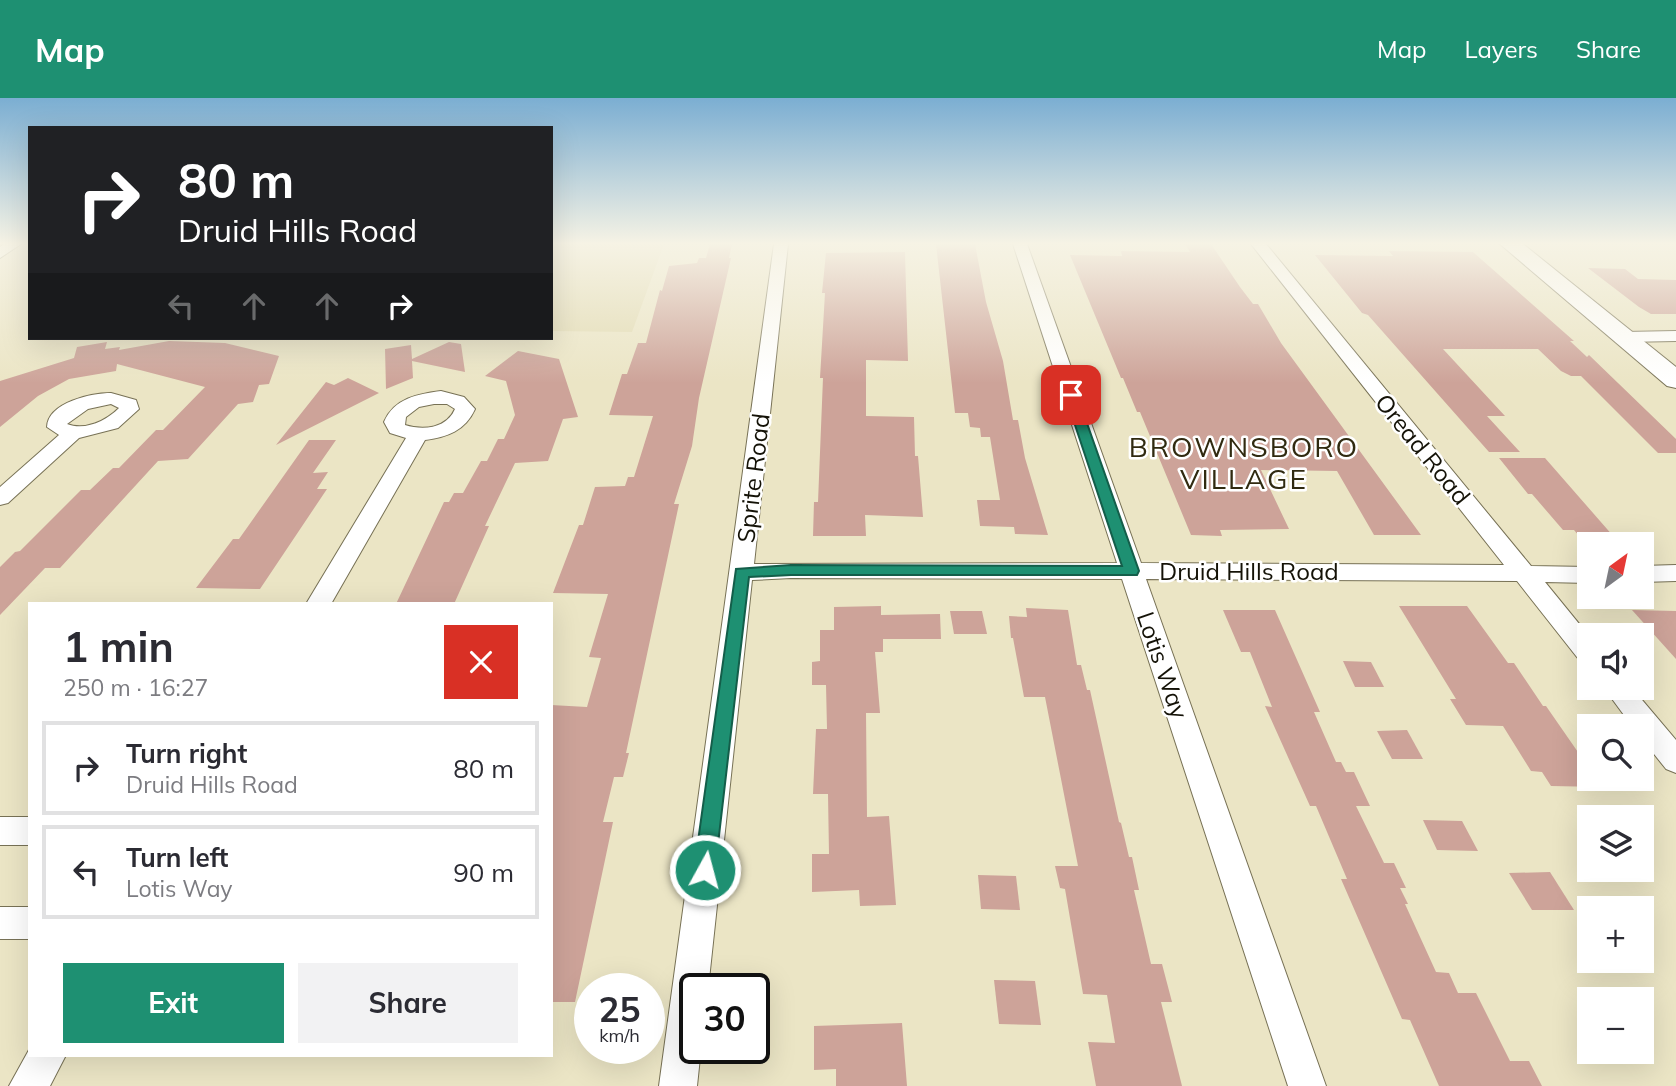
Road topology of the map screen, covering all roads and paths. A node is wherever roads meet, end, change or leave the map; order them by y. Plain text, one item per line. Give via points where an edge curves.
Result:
1 (775, 290) edge
2 (1036, 290) edge
3 (1295, 290) edge
4 (1567, 290) edge
5 (1676, 336) edge
6 (1624, 337) junction
7 (1676, 380) edge
8 (73, 433) dead end
9 (418, 435) dead end
10 (0, 498) edge
11 (1131, 571) junction
12 (741, 573) junction
13 (1523, 573) junction
14 (1676, 573) edge
15 (1654, 574) edge
16 (1577, 575) edge
17 (319, 602) edge
18 (1577, 639) edge
19 (1626, 700) edge
20 (1676, 761) edge
21 (0, 831) edge
22 (28, 831) edge
23 (0, 923) edge
24 (28, 923) edge
25 (46, 1057) edge
26 (29, 1086) edge
27 (678, 1086) edge
28 (1307, 1086) edge

1 - 12 street, Sprite Road
2 - 11 street, Lotis Way
3 - 13 street, Oread Road
4 - 6 main road
5 - 6 street
6 - 7 main road
8 - 10 street
9 - 17 street
11 - 12 street, Druid Hills Road
11 - 13 street, Druid Hills Road
11 - 28 street, Lotis Way
12 - 27 street, Sprite Road
13 - 16 street, Druid Hills Road
13 - 18 street, Oread Road
14 - 15 street
19 - 20 street
21 - 22 street
23 - 24 street
25 - 26 street

